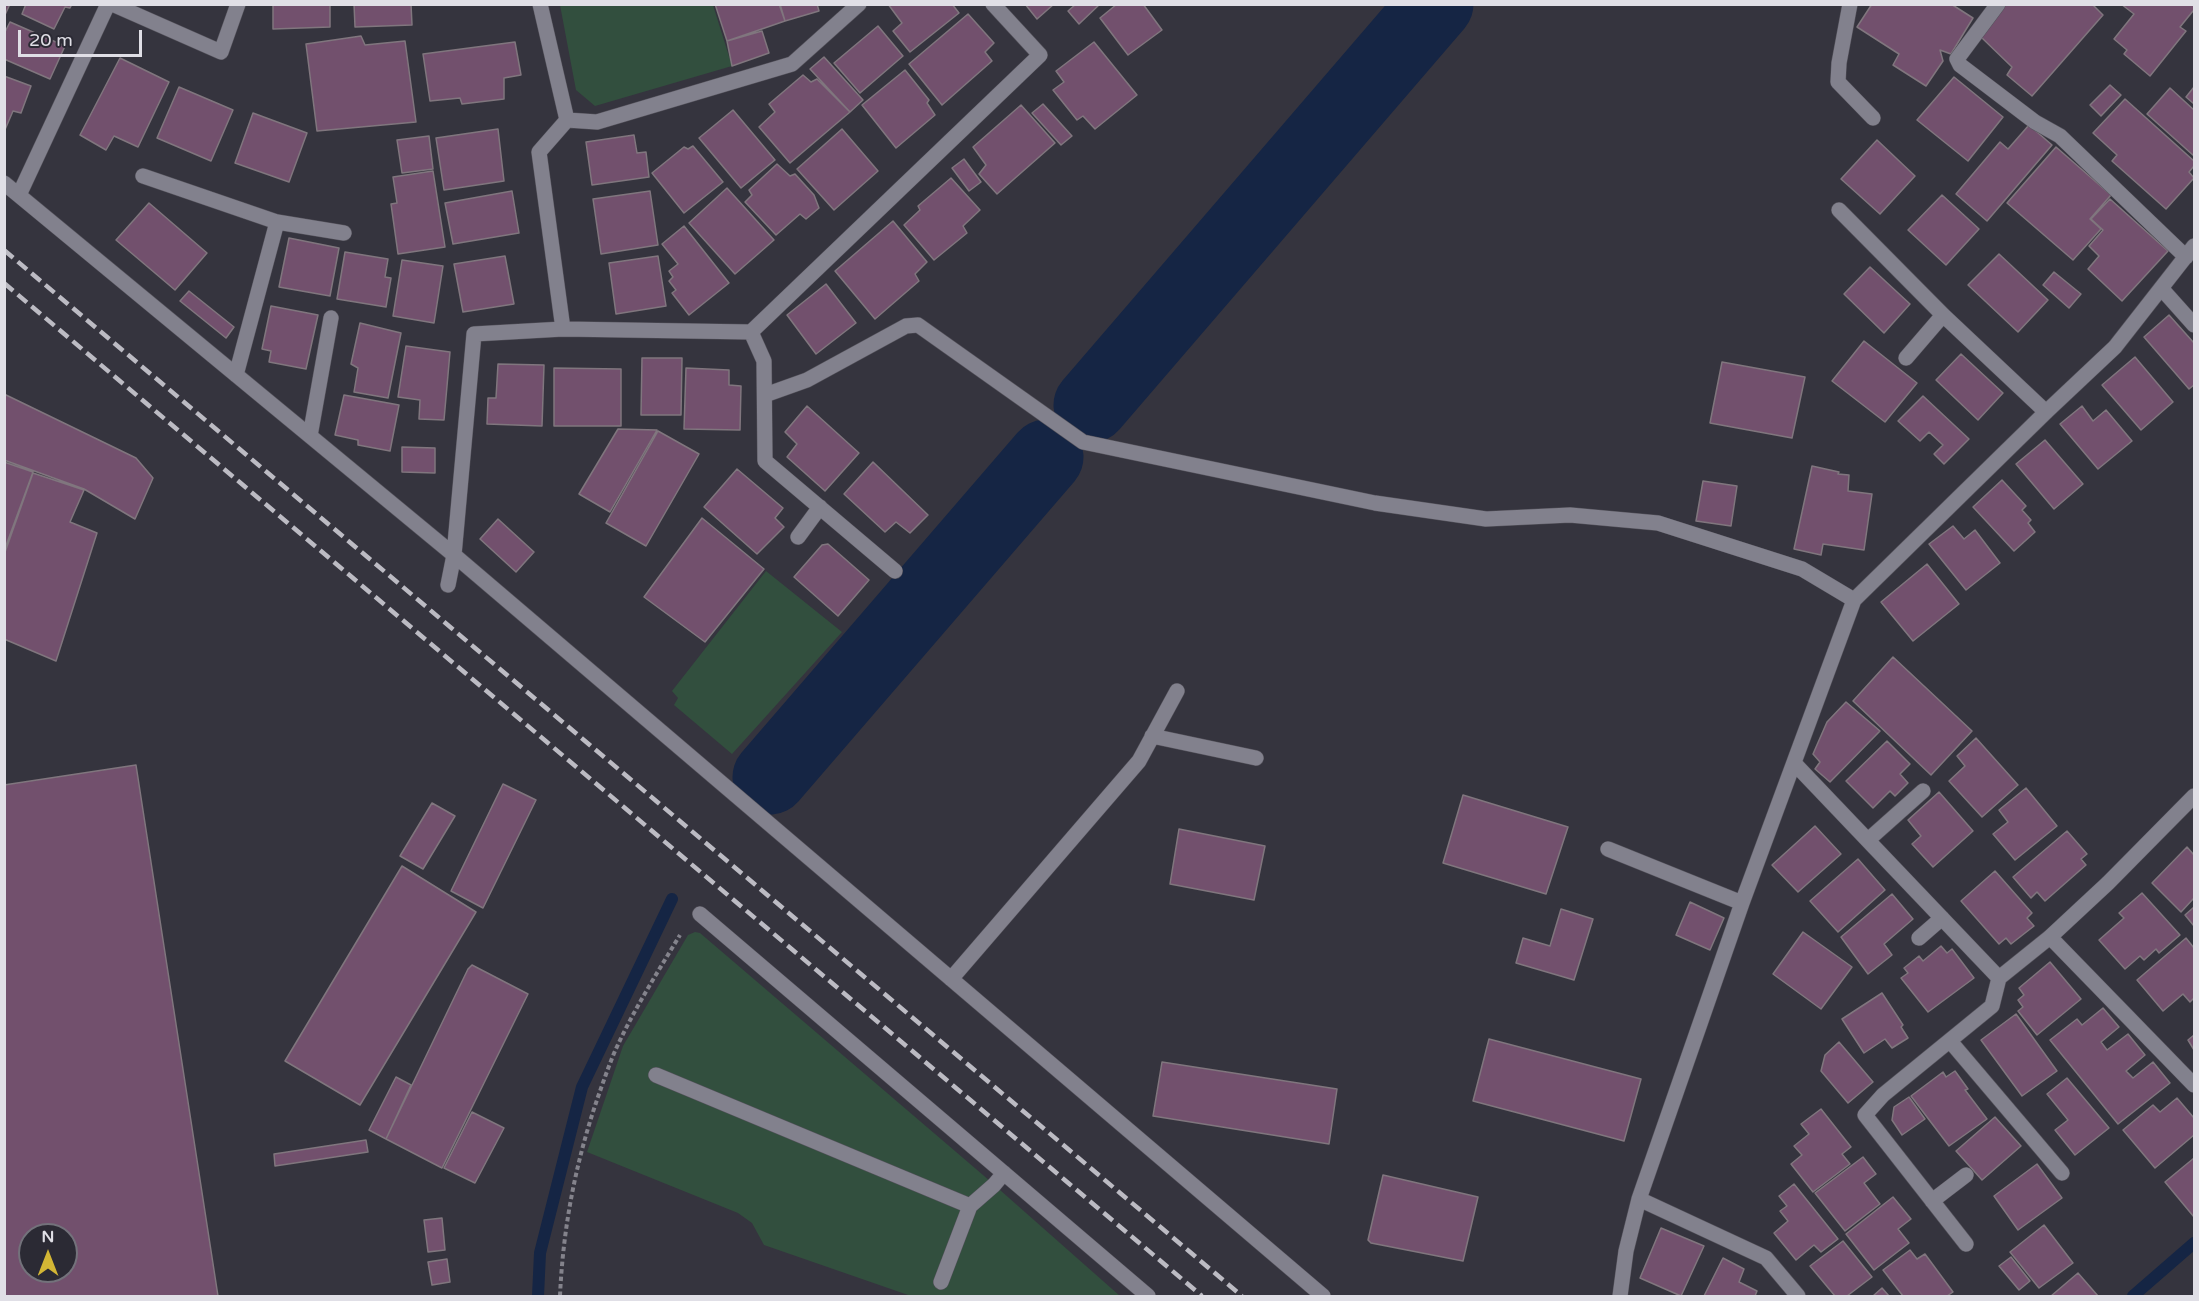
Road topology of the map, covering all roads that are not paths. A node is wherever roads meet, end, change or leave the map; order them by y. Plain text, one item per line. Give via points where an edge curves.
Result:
1 (110, 4) edge
2 (238, 4) edge
3 (540, 4) edge
4 (859, 4) edge
5 (993, 4) edge
6 (1850, 4) edge
7 (1998, 4) edge
8 (1873, 117) dead end
9 (567, 120) junction
10 (142, 177) dead end
11 (4, 183) edge
12 (20, 195) junction
13 (1839, 210) dead end
14 (276, 222) junction
15 (344, 233) dead end
16 (2190, 251) edge
17 (2161, 288) junction
18 (1943, 315) junction
19 (331, 318) dead end
20 (2194, 325) edge
21 (563, 329) junction
22 (751, 332) junction
23 (1906, 358) dead end
24 (236, 375) junction
25 (765, 395) junction
26 (2046, 412) junction
27 (310, 436) junction
28 (820, 507) junction
29 (798, 537) dead end
30 (454, 555) junction
31 (895, 570) dead end
32 (448, 585) dead end
33 (1854, 600) junction
34 (1177, 690) dead end
35 (1152, 736) junction
36 (1256, 758) dead end
37 (1794, 763) junction
38 (1923, 791) dead end
39 (2192, 804) edge
40 (1868, 840) junction
41 (1608, 849) dead end
42 (1742, 903) junction
43 (700, 914) road end
44 (1942, 918) junction
45 (2050, 937) junction
46 (1919, 938) dead end
47 (1999, 978) junction
48 (951, 979) junction
49 (1950, 1041) junction
50 (656, 1075) dead end
51 (2194, 1085) edge
52 (1004, 1173) junction
53 (2062, 1173) dead end
54 (1966, 1175) dead end
55 (1639, 1199) junction
56 (1932, 1201) junction
57 (970, 1206) junction
58 (1966, 1244) dead end
59 (941, 1282) dead end
60 (1148, 1296) edge
61 (1323, 1296) edge
62 (1620, 1296) edge
63 (1798, 1296) edge

1 - 2 street via 221,52
1 - 12 street
3 - 9 street
4 - 9 street via 792,64 597,122
5 - 22 street via 1040,55
6 - 8 street via 1838,82
7 - 16 street via 1958,58 1960,65 2035,122 2061,136
9 - 21 street via 539,152
10 - 14 street
11 - 12 street
12 - 24 street
13 - 18 street
14 - 15 street
14 - 24 street
16 - 17 street
17 - 20 street
17 - 26 street via 2115,347
18 - 23 street
18 - 26 street
19 - 27 street
21 - 22 street
21 - 30 street via 474,334
22 - 25 street via 764,361
24 - 27 street
25 - 28 street via 765,461
25 - 33 street via 807,380 906,326 918,325 1083,442 1375,503 1486,519 1570,515 1658,523 1802,569
26 - 33 street
27 - 30 street
28 - 29 street
28 - 31 street
30 - 32 street
30 - 48 street
33 - 37 street
34 - 35 street
35 - 36 street
35 - 48 street via 1139,761
37 - 40 street
37 - 42 street
38 - 40 street
39 - 45 street
40 - 44 street
41 - 42 street
42 - 55 street
43 - 52 street
44 - 46 street
44 - 47 street
45 - 47 street
45 - 51 street
47 - 49 street via 1992,1006
48 - 61 street
49 - 53 street
49 - 56 street via 1883,1095 1865,1115
50 - 57 street
52 - 57 street
52 - 60 street
54 - 56 street
55 - 62 street
55 - 63 street via 1766,1258
56 - 58 street
57 - 59 street

